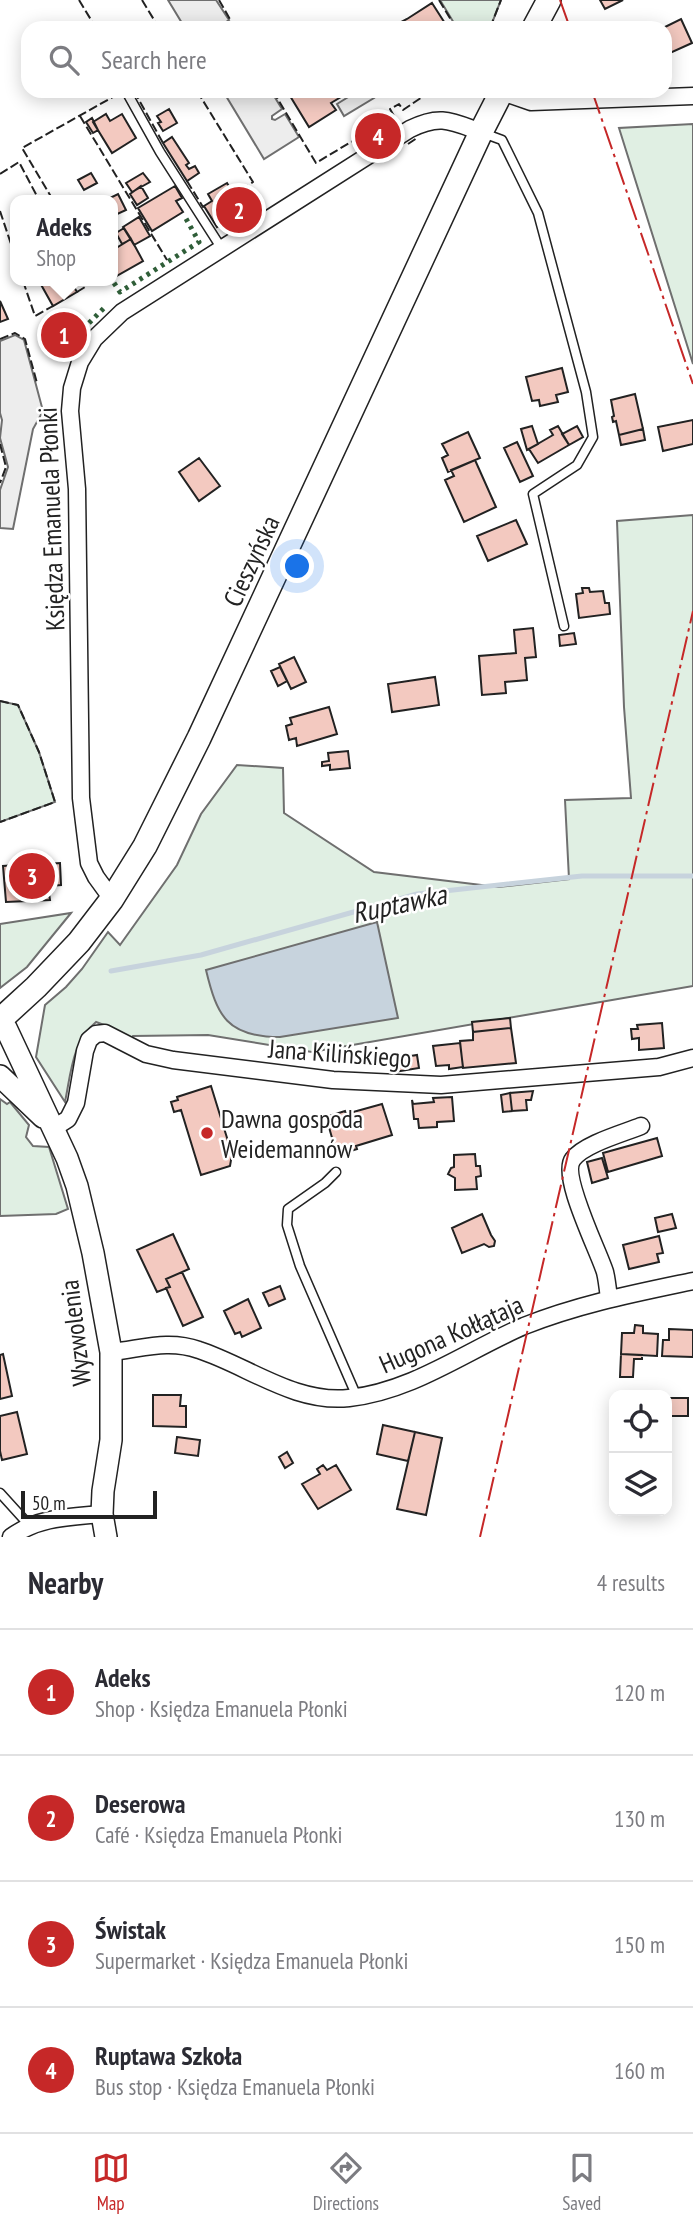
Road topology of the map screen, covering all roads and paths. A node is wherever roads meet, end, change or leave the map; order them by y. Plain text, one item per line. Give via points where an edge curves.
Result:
1 (549, 0) edge
2 (538, 21) edge
3 (693, 96) edge
4 (672, 97) edge
5 (130, 98) edge
6 (499, 98) edge
7 (519, 98) edge
8 (639, 98) edge
9 (481, 132) junction
10 (222, 248) junction
11 (564, 626) dead end
12 (112, 899) junction
13 (0, 1021) edge
14 (693, 1058) edge
15 (0, 1076) edge
16 (641, 1126) dead end
17 (54, 1128) junction
18 (336, 1172) dead end
19 (693, 1281) edge
20 (609, 1298) junction
21 (111, 1352) junction
22 (357, 1397) junction
23 (1, 1495) edge
24 (102, 1514) junction
25 (29, 1525) junction
26 (11, 1537) edge
27 (106, 1537) edge

1 - 2 main road
3 - 4 street
5 - 10 lane
6 - 9 main road, Cieszyńska
7 - 8 street via 531,102
9 - 10 street, Księdza Emanuela Płonki via 447,120 428,120
9 - 11 lane via 502,140 538,213 586,392 593,437 577,465 533,494
9 - 12 main road, Cieszyńska via 173,793
10 - 12 street, Księdza Emanuela Płonki via 122,312 94,340 80,362 72,388 80,798 89,863
12 - 13 main road, Cieszyńska via 63,960
13 - 17 street, Wyzwolenia
14 - 17 street, Jana Kilińskiego via 659,1067 441,1085 347,1081 173,1060 146,1054 105,1033 89,1040 76,1103 68,1119
15 - 17 street, Wyzwolenia
16 - 20 street via 597,1143 570,1164 570,1182 606,1274
17 - 21 street, Wyzwolenia via 77,1186
18 - 22 lane via 288,1209 287,1225
19 - 20 street, Hugona Kołłątaja
20 - 22 street, Hugona Kołłątaja via 523,1327 415,1381
21 - 22 street, Hugona Kołłątaja via 168,1343 198,1349 301,1394 323,1399
21 - 24 street, Wyzwolenia via 111,1440
23 - 25 lane
24 - 25 street
24 - 27 street, Wyzwolenia
25 - 26 street

